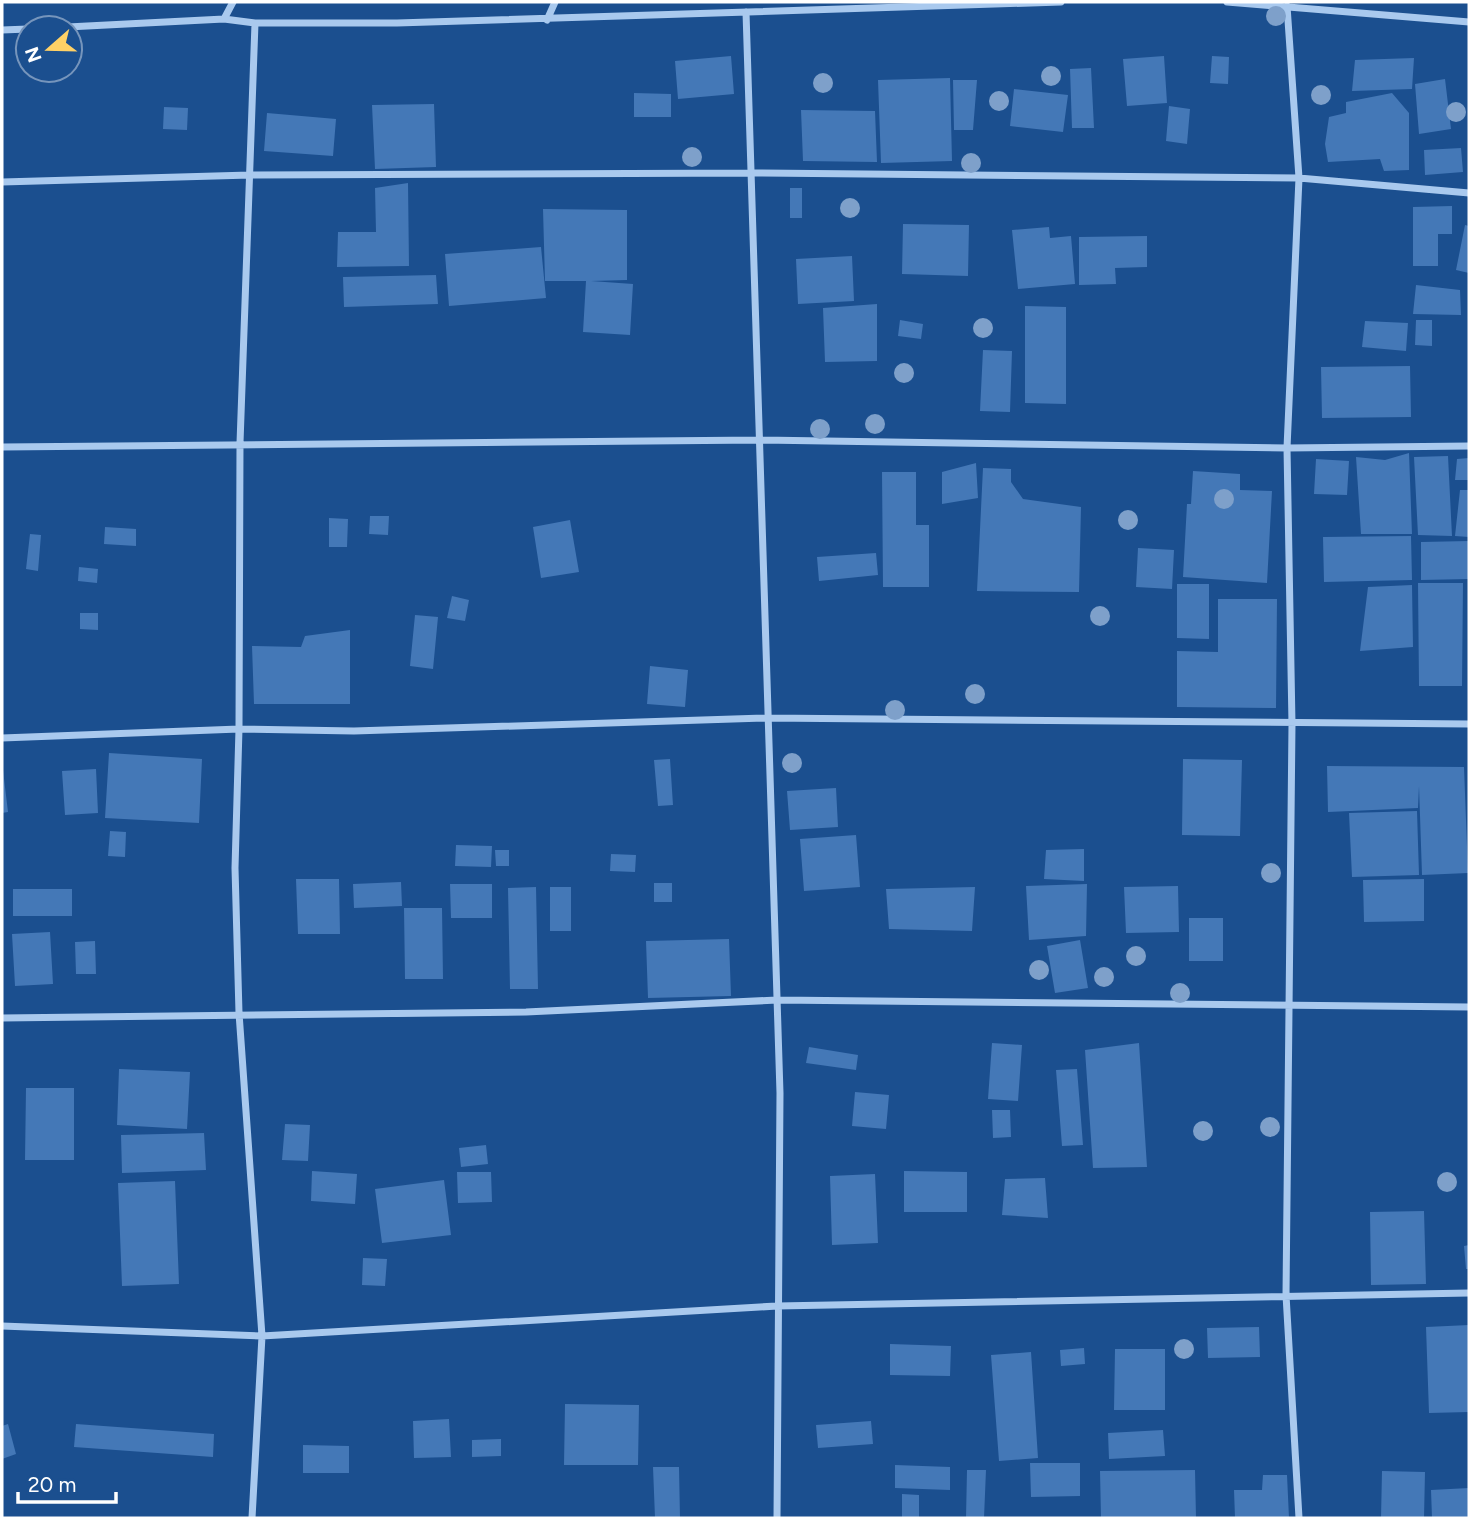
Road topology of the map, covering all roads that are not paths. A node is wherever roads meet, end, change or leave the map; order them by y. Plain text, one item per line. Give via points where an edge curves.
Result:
1 (233, 2) edge
2 (555, 2) edge
3 (1061, 2) edge
4 (1227, 2) edge
5 (850, 4) edge
6 (1287, 6) junction
7 (746, 12) junction
8 (224, 19) junction
9 (547, 20) junction
10 (1469, 22) edge
11 (255, 23) junction
12 (84, 26) edge
13 (752, 173) junction
14 (250, 175) junction
15 (1299, 178) junction
16 (2, 182) edge
17 (1469, 193) edge
18 (760, 440) junction
19 (240, 443) junction
20 (1469, 446) edge
21 (2, 447) edge
22 (1287, 448) junction
23 (767, 718) junction
24 (1292, 724) junction
25 (1469, 724) edge
26 (239, 729) junction
27 (2, 738) edge
28 (777, 1000) junction
29 (1290, 1005) junction
30 (1469, 1007) edge
31 (239, 1013) junction
32 (2, 1018) edge
33 (1469, 1293) edge
34 (1286, 1296) junction
35 (777, 1306) junction
36 (2, 1326) edge
37 (262, 1336) junction
38 (252, 1518) edge
39 (776, 1518) edge
40 (1299, 1518) edge

1 - 8 street
2 - 9 street
3 - 5 street
4 - 6 street
5 - 7 street
6 - 10 street
6 - 15 street
7 - 9 street
7 - 13 street
8 - 11 street
8 - 12 street
9 - 11 street
11 - 14 street
13 - 14 street
13 - 15 street
13 - 18 street
14 - 16 street
14 - 19 street
15 - 17 street
15 - 22 street
18 - 19 street
18 - 22 street
18 - 23 street
19 - 21 street
19 - 26 street
20 - 22 street
22 - 24 street
23 - 24 street
23 - 26 street via 354,731
23 - 28 street
24 - 25 street
24 - 29 street
26 - 27 street
26 - 31 street via 235,868
28 - 29 street
28 - 31 street via 526,1012
28 - 35 street
29 - 30 street
29 - 34 street
31 - 32 street
31 - 37 street
33 - 34 street
34 - 35 street
34 - 40 street
35 - 37 street
35 - 39 street
36 - 37 street
37 - 38 street

